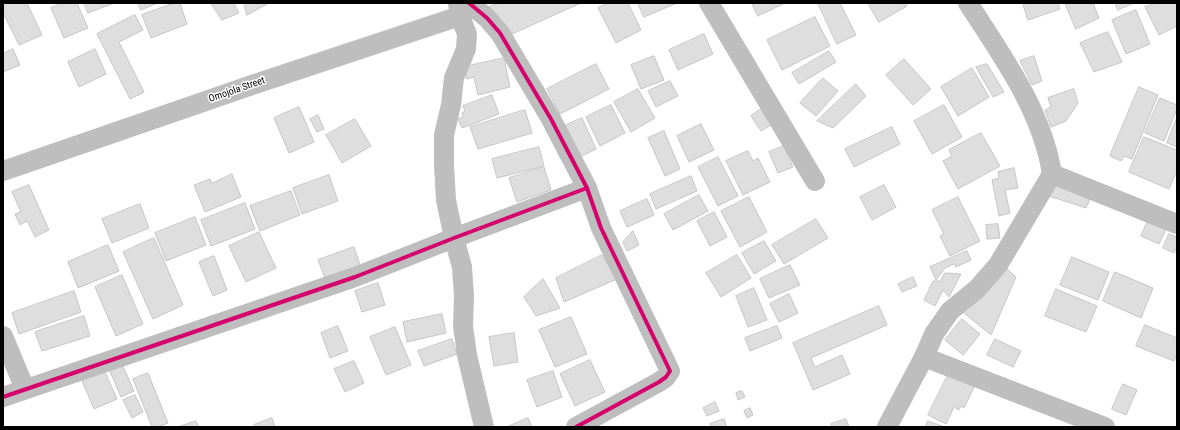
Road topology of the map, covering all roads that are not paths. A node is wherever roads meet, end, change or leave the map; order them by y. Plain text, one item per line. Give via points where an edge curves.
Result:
1 (709, 3) edge
2 (968, 3) edge
3 (463, 7) edge
4 (3, 171) edge
5 (1052, 174) junction
6 (815, 181) dead end
7 (587, 188) junction
8 (1177, 224) edge
9 (454, 238) junction
10 (3, 336) edge
11 (924, 357) junction
12 (25, 389) junction
13 (3, 397) edge
14 (484, 427) edge
15 (576, 427) edge
16 (887, 427) edge
17 (1105, 427) edge

1 - 6 street
2 - 5 street via 1012,72 1035,115 1050,158
3 - 4 street, Omojola Street via 252,85
3 - 7 street via 487,18 500,33 551,119
3 - 9 street via 467,34 466,49 454,78 444,135 446,200
5 - 8 street
5 - 11 street via 998,265 976,289 950,311 934,334
7 - 9 street
7 - 15 street via 601,228 670,371 659,382
9 - 12 street via 355,277
9 - 14 street via 462,267 466,348
10 - 12 street
11 - 16 street
11 - 17 street
12 - 13 street

